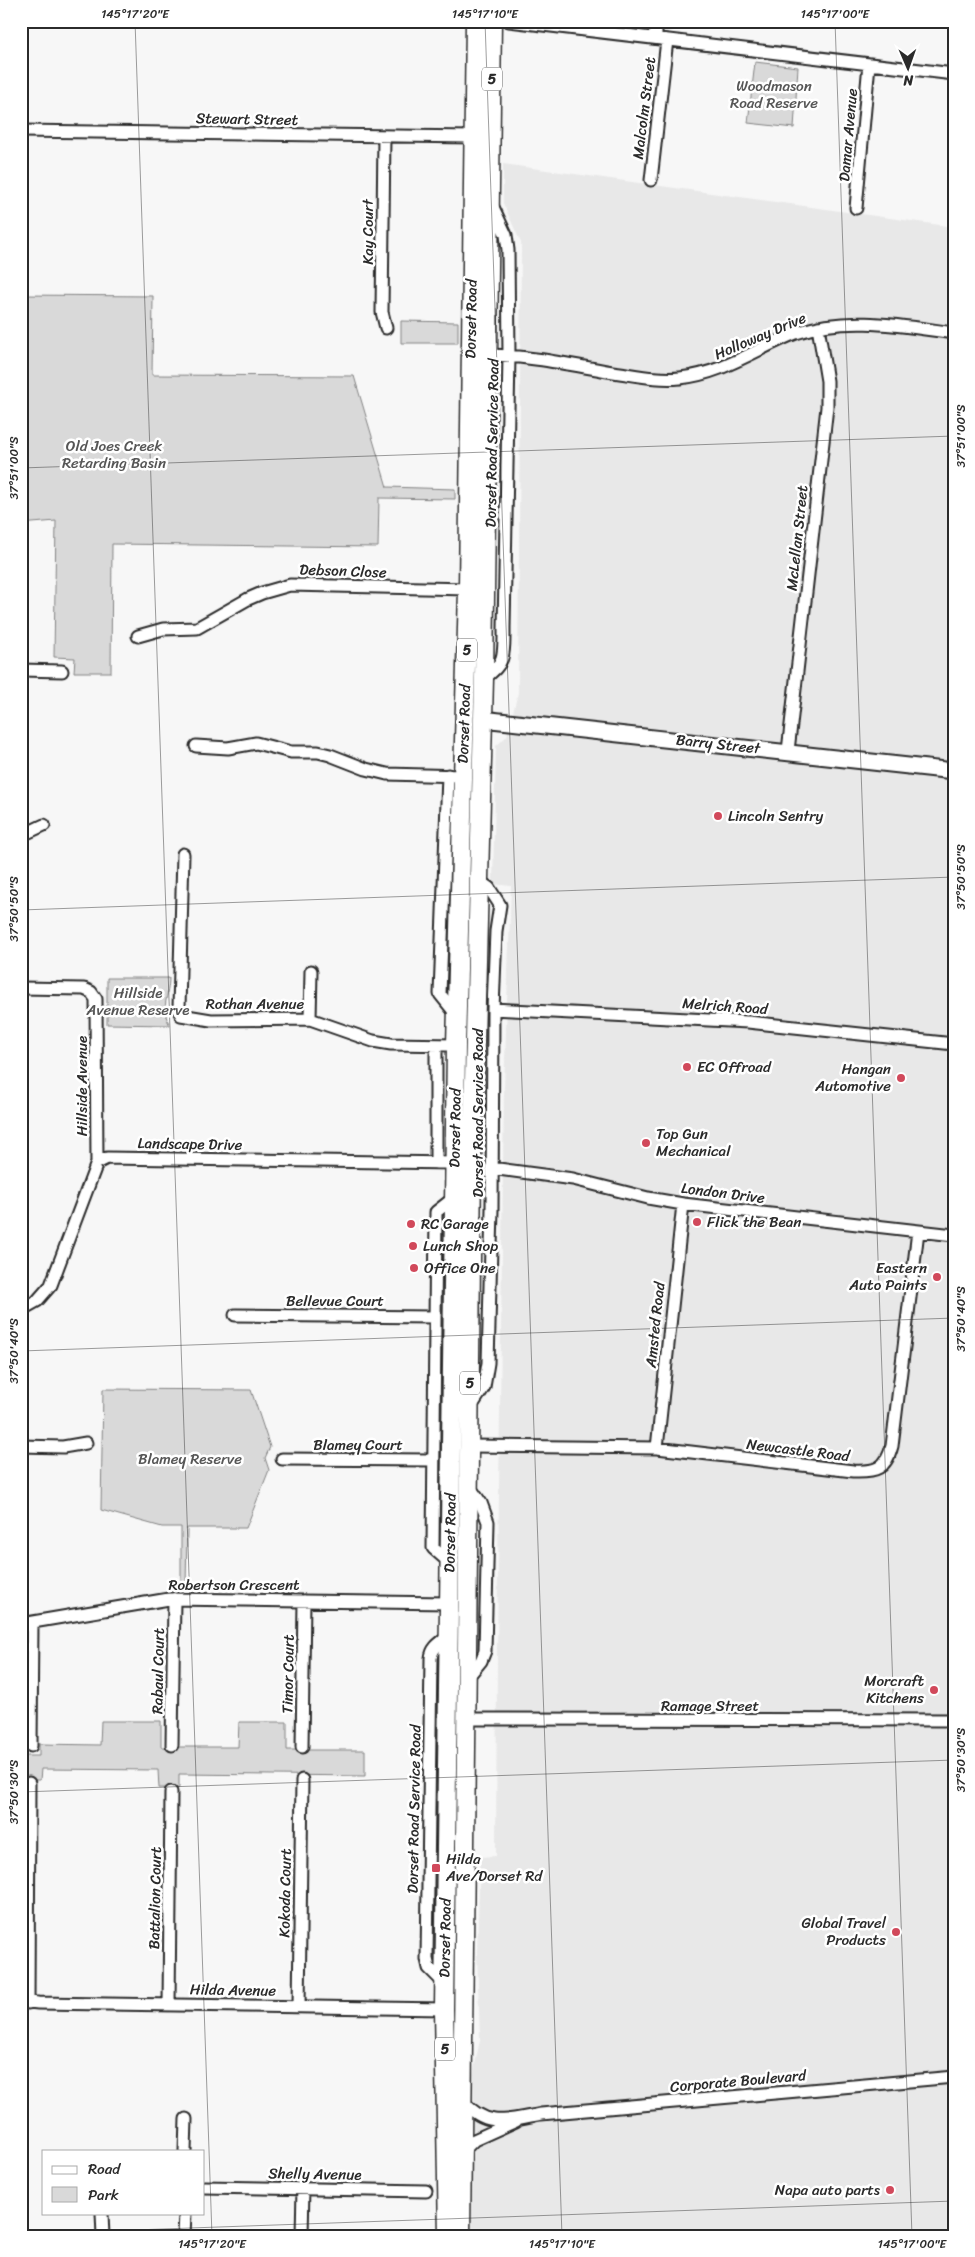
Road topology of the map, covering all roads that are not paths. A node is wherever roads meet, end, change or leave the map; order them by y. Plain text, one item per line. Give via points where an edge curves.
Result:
1 (475, 21) edge
2 (492, 21) edge
3 (509, 21) edge
4 (656, 21) edge
5 (662, 39) junction
6 (869, 64) junction
7 (954, 74) edge
8 (21, 131) edge
9 (384, 136) junction
10 (473, 137) junction
11 (491, 137) junction
12 (651, 180) dead end
13 (491, 204) junction
14 (856, 208) dead end
15 (386, 328) dead end
16 (818, 328) junction
17 (954, 333) edge
18 (488, 355) junction
19 (509, 356) junction
20 (468, 589) junction
21 (138, 636) dead end
22 (21, 670) edge
23 (62, 671) dead end
24 (484, 678) junction
25 (473, 718) junction
26 (196, 746) dead end
27 (788, 752) junction
28 (954, 771) edge
29 (455, 775) junction
30 (44, 825) dead end
31 (21, 831) edge
32 (183, 854) dead end
33 (478, 881) junction
34 (460, 889) junction
35 (311, 971) dead end
36 (21, 988) edge
37 (493, 1009) junction
38 (456, 1014) junction
39 (310, 1019) junction
40 (954, 1044) edge
41 (436, 1045) junction
42 (456, 1045) junction
43 (472, 1162) junction
44 (97, 1163) junction
45 (436, 1163) junction
46 (454, 1163) junction
47 (491, 1168) junction
48 (455, 1196) junction
49 (683, 1204) junction
50 (918, 1231) junction
51 (954, 1235) edge
52 (21, 1310) edge
53 (235, 1315) dead end
54 (435, 1316) junction
55 (436, 1340) junction
56 (452, 1374) junction
57 (470, 1409) junction
58 (86, 1443) dead end
59 (21, 1446) edge
60 (470, 1446) junction
61 (657, 1448) junction
62 (282, 1459) dead end
63 (433, 1460) junction
64 (469, 1486) junction
65 (450, 1562) junction
66 (174, 1599) junction
67 (304, 1601) junction
68 (449, 1603) junction
69 (468, 1603) junction
70 (26, 1623) edge
71 (449, 1636) junction
72 (467, 1678) junction
73 (448, 1719) junction
74 (467, 1719) junction
75 (954, 1720) edge
76 (172, 1745) dead end
77 (31, 1746) dead end
78 (302, 1748) dead end
79 (302, 1780) dead end
80 (29, 1783) dead end
81 (171, 1792) dead end
82 (465, 1850) junction
83 (447, 1862) junction
84 (445, 1984) junction
85 (25, 2002) edge
86 (169, 2005) junction
87 (299, 2006) junction
88 (444, 2009) junction
89 (463, 2009) junction
90 (954, 2077) edge
91 (463, 2101) junction
92 (525, 2117) junction
93 (186, 2119) dead end
94 (185, 2150) edge
95 (462, 2152) junction
96 (205, 2187) edge
97 (303, 2188) junction
98 (426, 2190) dead end
99 (102, 2214) edge
100 (184, 2214) edge
101 (102, 2236) edge
102 (184, 2236) edge
103 (302, 2236) edge
104 (448, 2236) edge
105 (461, 2236) edge

1 - 10 main road, Dorset Road / 5
2 - 11 main road, Dorset Road / 5
3 - 5 street
4 - 5 street, Malcolm Street
5 - 6 street
5 - 12 street, Malcolm Street
6 - 7 street
6 - 14 street, Damar Avenue
8 - 9 street, Stewart Street
9 - 10 street, Stewart Street
9 - 15 street, Kay Court via 382,312
10 - 11 main road
10 - 20 main road, Dorset Road / 5
11 - 13 main road, Dorset Road / 5
13 - 18 main road, Dorset Road / 5
13 - 19 street, Dorset Road Service Road via 502,226 508,250
16 - 17 street, Holloway Drive via 883,323
16 - 19 street, Holloway Drive via 784,338 729,366 677,378
16 - 27 street, McLellan Street via 827,380 827,407
18 - 19 street, Holloway Drive
18 - 24 main road, Dorset Road / 5
19 - 24 street, Dorset Road Service Road via 504,654 495,671
20 - 21 street, Debson Close via 290,585 248,599 196,628 169,629
20 - 25 main road, Dorset Road / 5
22 - 23 street
24 - 25 main road, Dorset Road / 5
25 - 27 main road, Barry Street
25 - 29 main road, Dorset Road / 5
25 - 33 main road, Dorset Road / 5
26 - 29 street via 228,748 256,743 291,752 318,752 387,774
27 - 28 main road, Barry Street
29 - 34 main road, Dorset Road / 5
29 - 38 street, Dorset Road Service Road via 440,994
30 - 31 street via 29,832
32 - 39 street, Rothan Avenue via 181,1015 211,1020
33 - 34 main road
33 - 37 street, Dorset Road Service Road via 489,888 500,905
33 - 43 main road, Dorset Road / 5
34 - 38 main road, Dorset Road / 5
35 - 39 street
36 - 44 street, Hillside Avenue via 84,989 96,999
37 - 40 street, Melrich Road via 748,1022
37 - 47 street, Dorset Road Service Road
38 - 42 main road, Dorset Road / 5
39 - 41 street, Rothan Avenue via 373,1041
41 - 42 street, Rothan Avenue
41 - 45 street
42 - 46 main road, Dorset Road / 5
43 - 46 main road
43 - 57 main road, Dorset Road / 5
44 - 45 street, Landscape Drive via 107,1158
44 - 52 street via 51,1285 38,1301
45 - 46 street, Landscape Drive
46 - 48 main road, Dorset Road / 5
47 - 49 street, London Drive via 573,1179
47 - 57 street, Dorset Road Service Road via 487,1378
48 - 54 street, Dorset Road Service Road via 436,1212
48 - 56 main road, Dorset Road / 5
49 - 50 street, London Drive
49 - 61 street, Amsted Road
50 - 51 street, London Drive
50 - 61 street, Newcastle Road via 888,1460 869,1472
53 - 54 street, Bellevue Court
54 - 55 street, Dorset Road Service Road
55 - 56 street, Dorset Road Service Road
55 - 63 street, Dorset Road Service Road
56 - 65 main road, Dorset Road / 5
57 - 60 main road, Dorset Road / 5
58 - 59 street via 63,1447
60 - 61 street, Newcastle Road
60 - 64 main road, Dorset Road / 5
62 - 63 street, Blamey Court
63 - 65 street, Dorset Road Service Road via 433,1548
64 - 69 main road, Dorset Road / 5
64 - 72 street via 481,1503 488,1522 485,1652
65 - 68 main road, Dorset Road / 5
66 - 67 street, Robertson Crescent
66 - 70 street, Robertson Crescent
66 - 76 street, Rabaul Court
67 - 68 street, Robertson Crescent
67 - 78 street, Timor Court
68 - 69 main road
68 - 71 main road, Dorset Road / 5
69 - 72 main road, Dorset Road / 5
70 - 77 street
71 - 73 main road, Dorset Road / 5
71 - 84 street, Dorset Road Service Road via 436,1645 431,1658 428,1960 429,1968
72 - 74 main road, Dorset Road / 5
73 - 74 main road
73 - 83 main road, Dorset Road / 5
74 - 75 street, Ramage Street
74 - 82 main road, Dorset Road / 5
79 - 87 street, Kokoda Court
80 - 85 street
81 - 86 street, Battalion Court
82 - 83 main road
82 - 89 main road, Dorset Road / 5
83 - 84 main road, Dorset Road / 5
84 - 88 main road, Dorset Road / 5
85 - 86 street, Hilda Avenue
86 - 87 street, Hilda Avenue
87 - 88 street, Hilda Avenue
88 - 89 main road
88 - 104 main road, Dorset Road / 5
89 - 91 main road, Dorset Road / 5
90 - 92 street, Corporate Boulevard
91 - 92 street, Corporate Boulevard via 475,2114 494,2121
91 - 95 main road, Dorset Road / 5
92 - 95 street, Corporate Boulevard via 474,2140
93 - 94 street
95 - 105 main road, Dorset Road / 5
96 - 97 street, Shelly Avenue
97 - 98 street, Shelly Avenue
97 - 103 street
99 - 101 street
100 - 102 street

